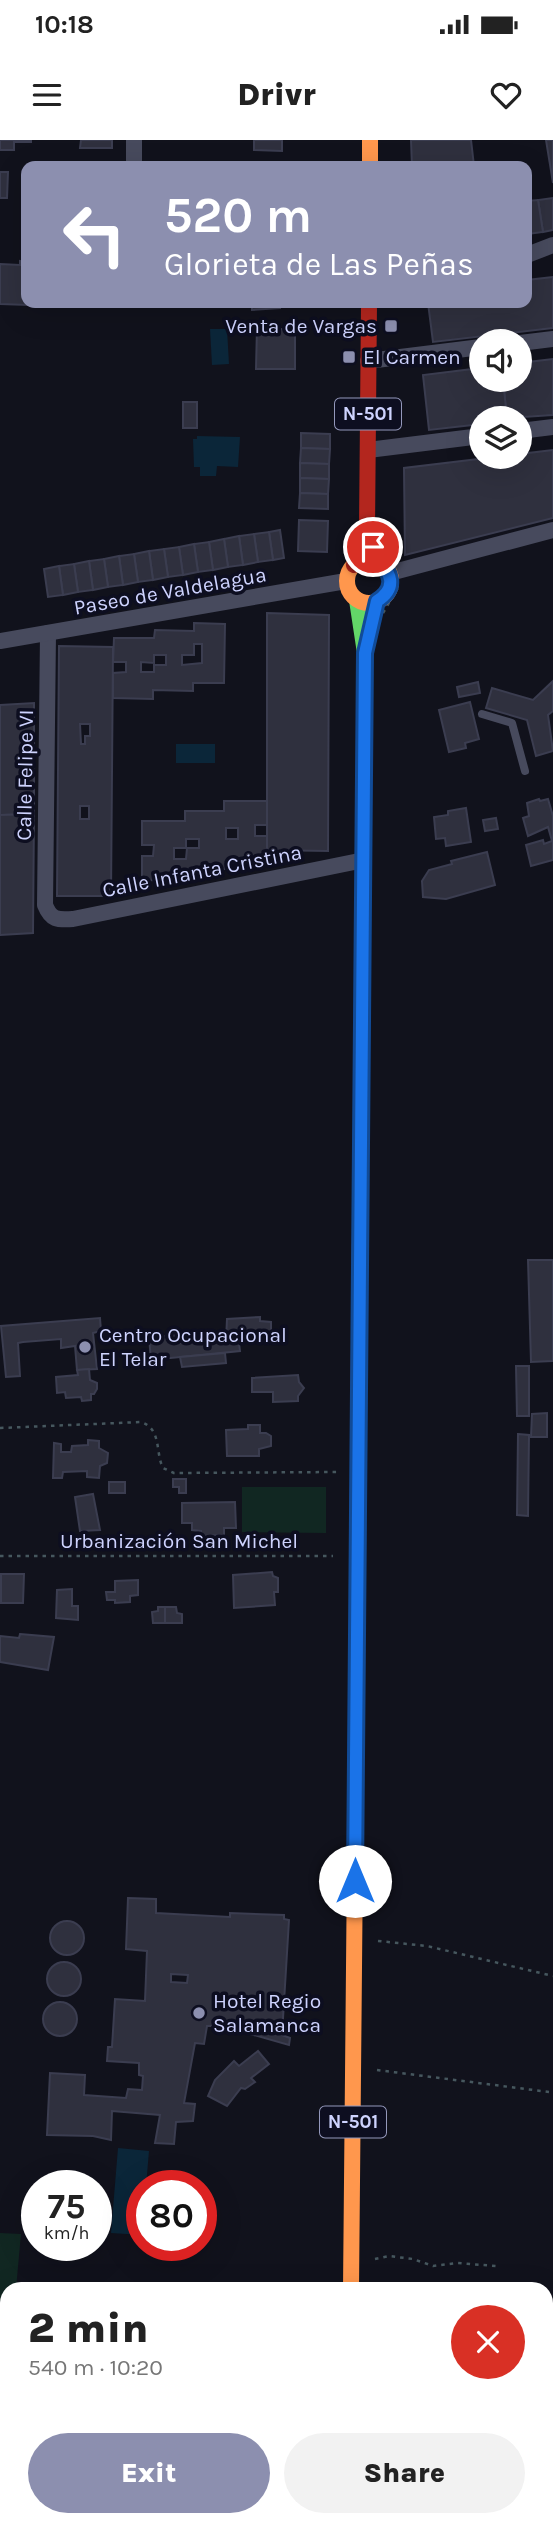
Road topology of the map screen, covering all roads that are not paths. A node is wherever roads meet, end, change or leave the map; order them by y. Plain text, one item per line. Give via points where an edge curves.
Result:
1 (134, 140) edge
2 (370, 140) edge
3 (134, 161) edge
4 (370, 161) edge
5 (553, 245) edge
6 (532, 253) edge
7 (369, 308) edge
8 (553, 339) edge
9 (532, 342) edge
10 (469, 348) edge
11 (368, 361) junction
12 (553, 427) edge
13 (532, 430) edge
14 (469, 437) edge
15 (368, 450) junction
16 (367, 529) junction
17 (553, 530) edge
18 (354, 565) junction
19 (385, 568) junction
20 (346, 581) junction
21 (357, 600) junction
22 (377, 601) junction
23 (48, 633) junction
24 (0, 641) edge
25 (365, 653) junction
26 (482, 714) dead end
27 (525, 771) dead end
28 (364, 860) junction
29 (49, 916) joint
30 (351, 2282) edge

1 - 3 street
2 - 4 highway
5 - 6 street
7 - 11 highway, N-501
8 - 9 street
10 - 11 street
11 - 15 highway, N-501
12 - 13 street
14 - 15 street
15 - 16 highway, N-501
16 - 18 highway, N-501
16 - 19 highway, N-501
17 - 19 street
18 - 19 highway via 367,559
18 - 20 highway, N-501
19 - 22 highway, N-501 via 389,590
20 - 21 highway, N-501
20 - 23 street, Paseo de Valdelagua
21 - 22 highway
21 - 25 highway, N-501
22 - 25 highway, N-501
23 - 24 street, Paseo de Valdelagua
23 - 29 street, Calle Felipe VI via 45,905
25 - 28 highway, N-501
26 - 27 lane via 512,723
28 - 29 street, Calle Infanta Cristina via 73,919
28 - 30 highway, N-501

